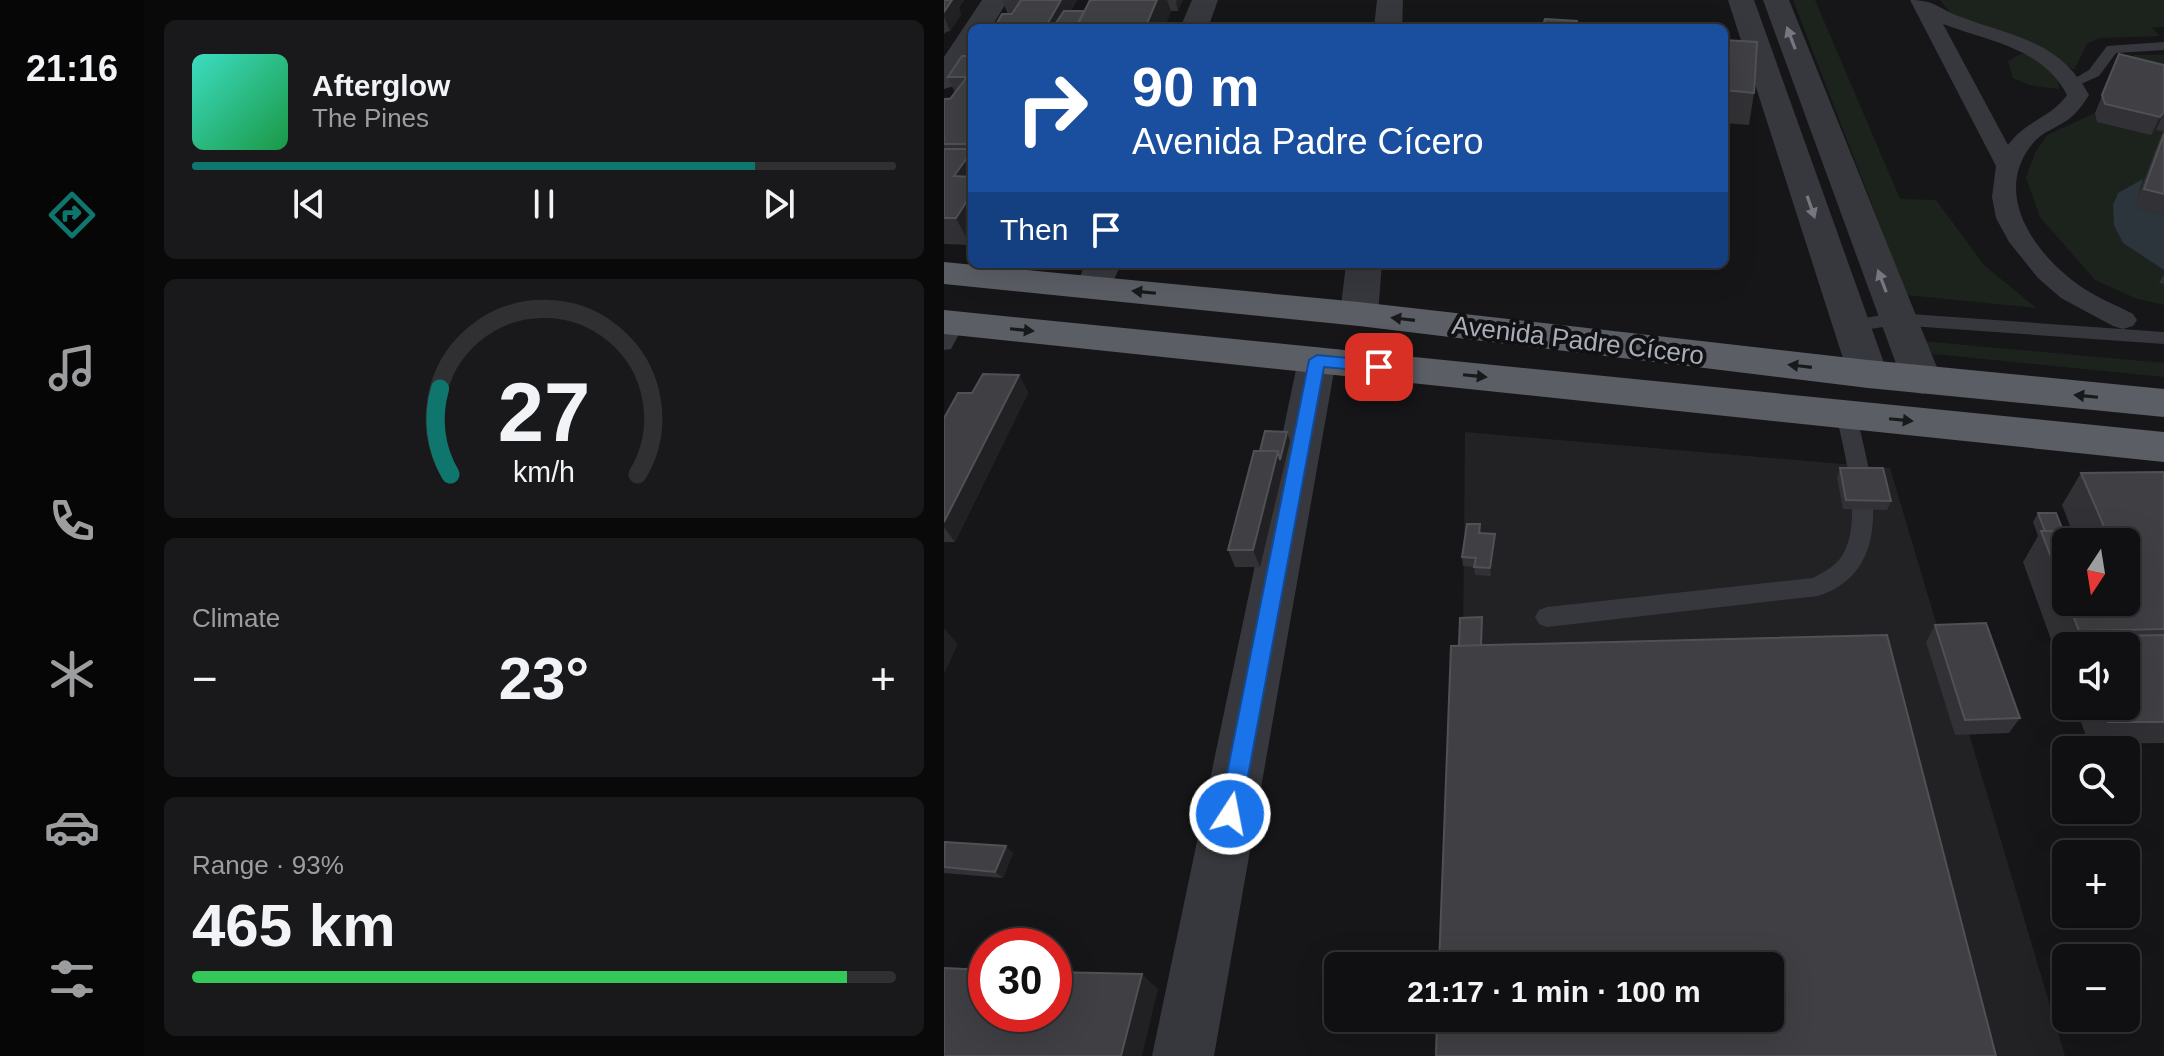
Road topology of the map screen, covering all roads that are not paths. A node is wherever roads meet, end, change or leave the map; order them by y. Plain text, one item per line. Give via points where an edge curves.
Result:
1 (995, 0) edge
2 (1205, 0) edge
3 (1390, 0) edge
4 (1741, 0) edge
5 (1776, 0) edge
6 (1922, 4) edge
7 (980, 24) edge
8 (1196, 24) edge
9 (1388, 24) edge
10 (968, 42) edge
11 (2164, 46) edge
12 (944, 80) edge
13 (2074, 83) junction
14 (1837, 161) junction
15 (1796, 163) junction
16 (2007, 164) junction
17 (1364, 268) edge
18 (944, 273) edge
19 (1098, 276) edge
20 (1359, 314) junction
21 (1896, 319) junction
22 (2123, 320) dead end
23 (1851, 326) junction
24 (948, 330) edge
25 (2164, 338) edge
26 (1317, 360) junction
27 (1868, 374) junction
28 (1922, 380) junction
29 (2164, 403) edge
30 (1846, 414) junction
31 (2164, 447) edge
32 (1547, 617) dead end
33 (1183, 1056) edge

1 - 7 street
2 - 8 street
3 - 9 street
4 - 15 street
14 -> 5 street
6 - 13 street via 2037,51
6 - 16 street
10 - 12 street
11 - 13 lane via 2112,49 2094,73
13 - 16 street via 2078,95 2068,112 2028,134
14 - 15 street
21 -> 14 street
15 -> 23 street
16 - 22 street via 2002,205 2021,245 2065,288
17 - 20 street
18 - 19 highway, Avenida Padre Cícero
20 -> 19 highway, Avenida Padre Cícero
27 -> 20 highway, Avenida Padre Cícero
21 - 23 lane
21 - 25 lane
21 - 28 street
23 - 27 street
24 -> 26 highway, Avenida Padre Cícero
26 -> 30 highway, Avenida Padre Cícero
26 - 33 street
27 - 28 highway, Avenida Padre Cícero
29 -> 28 highway, Avenida Padre Cícero
30 -> 31 highway, Avenida Padre Cícero
30 - 32 lane via 1859,476 1861,536 1848,565 1818,587

